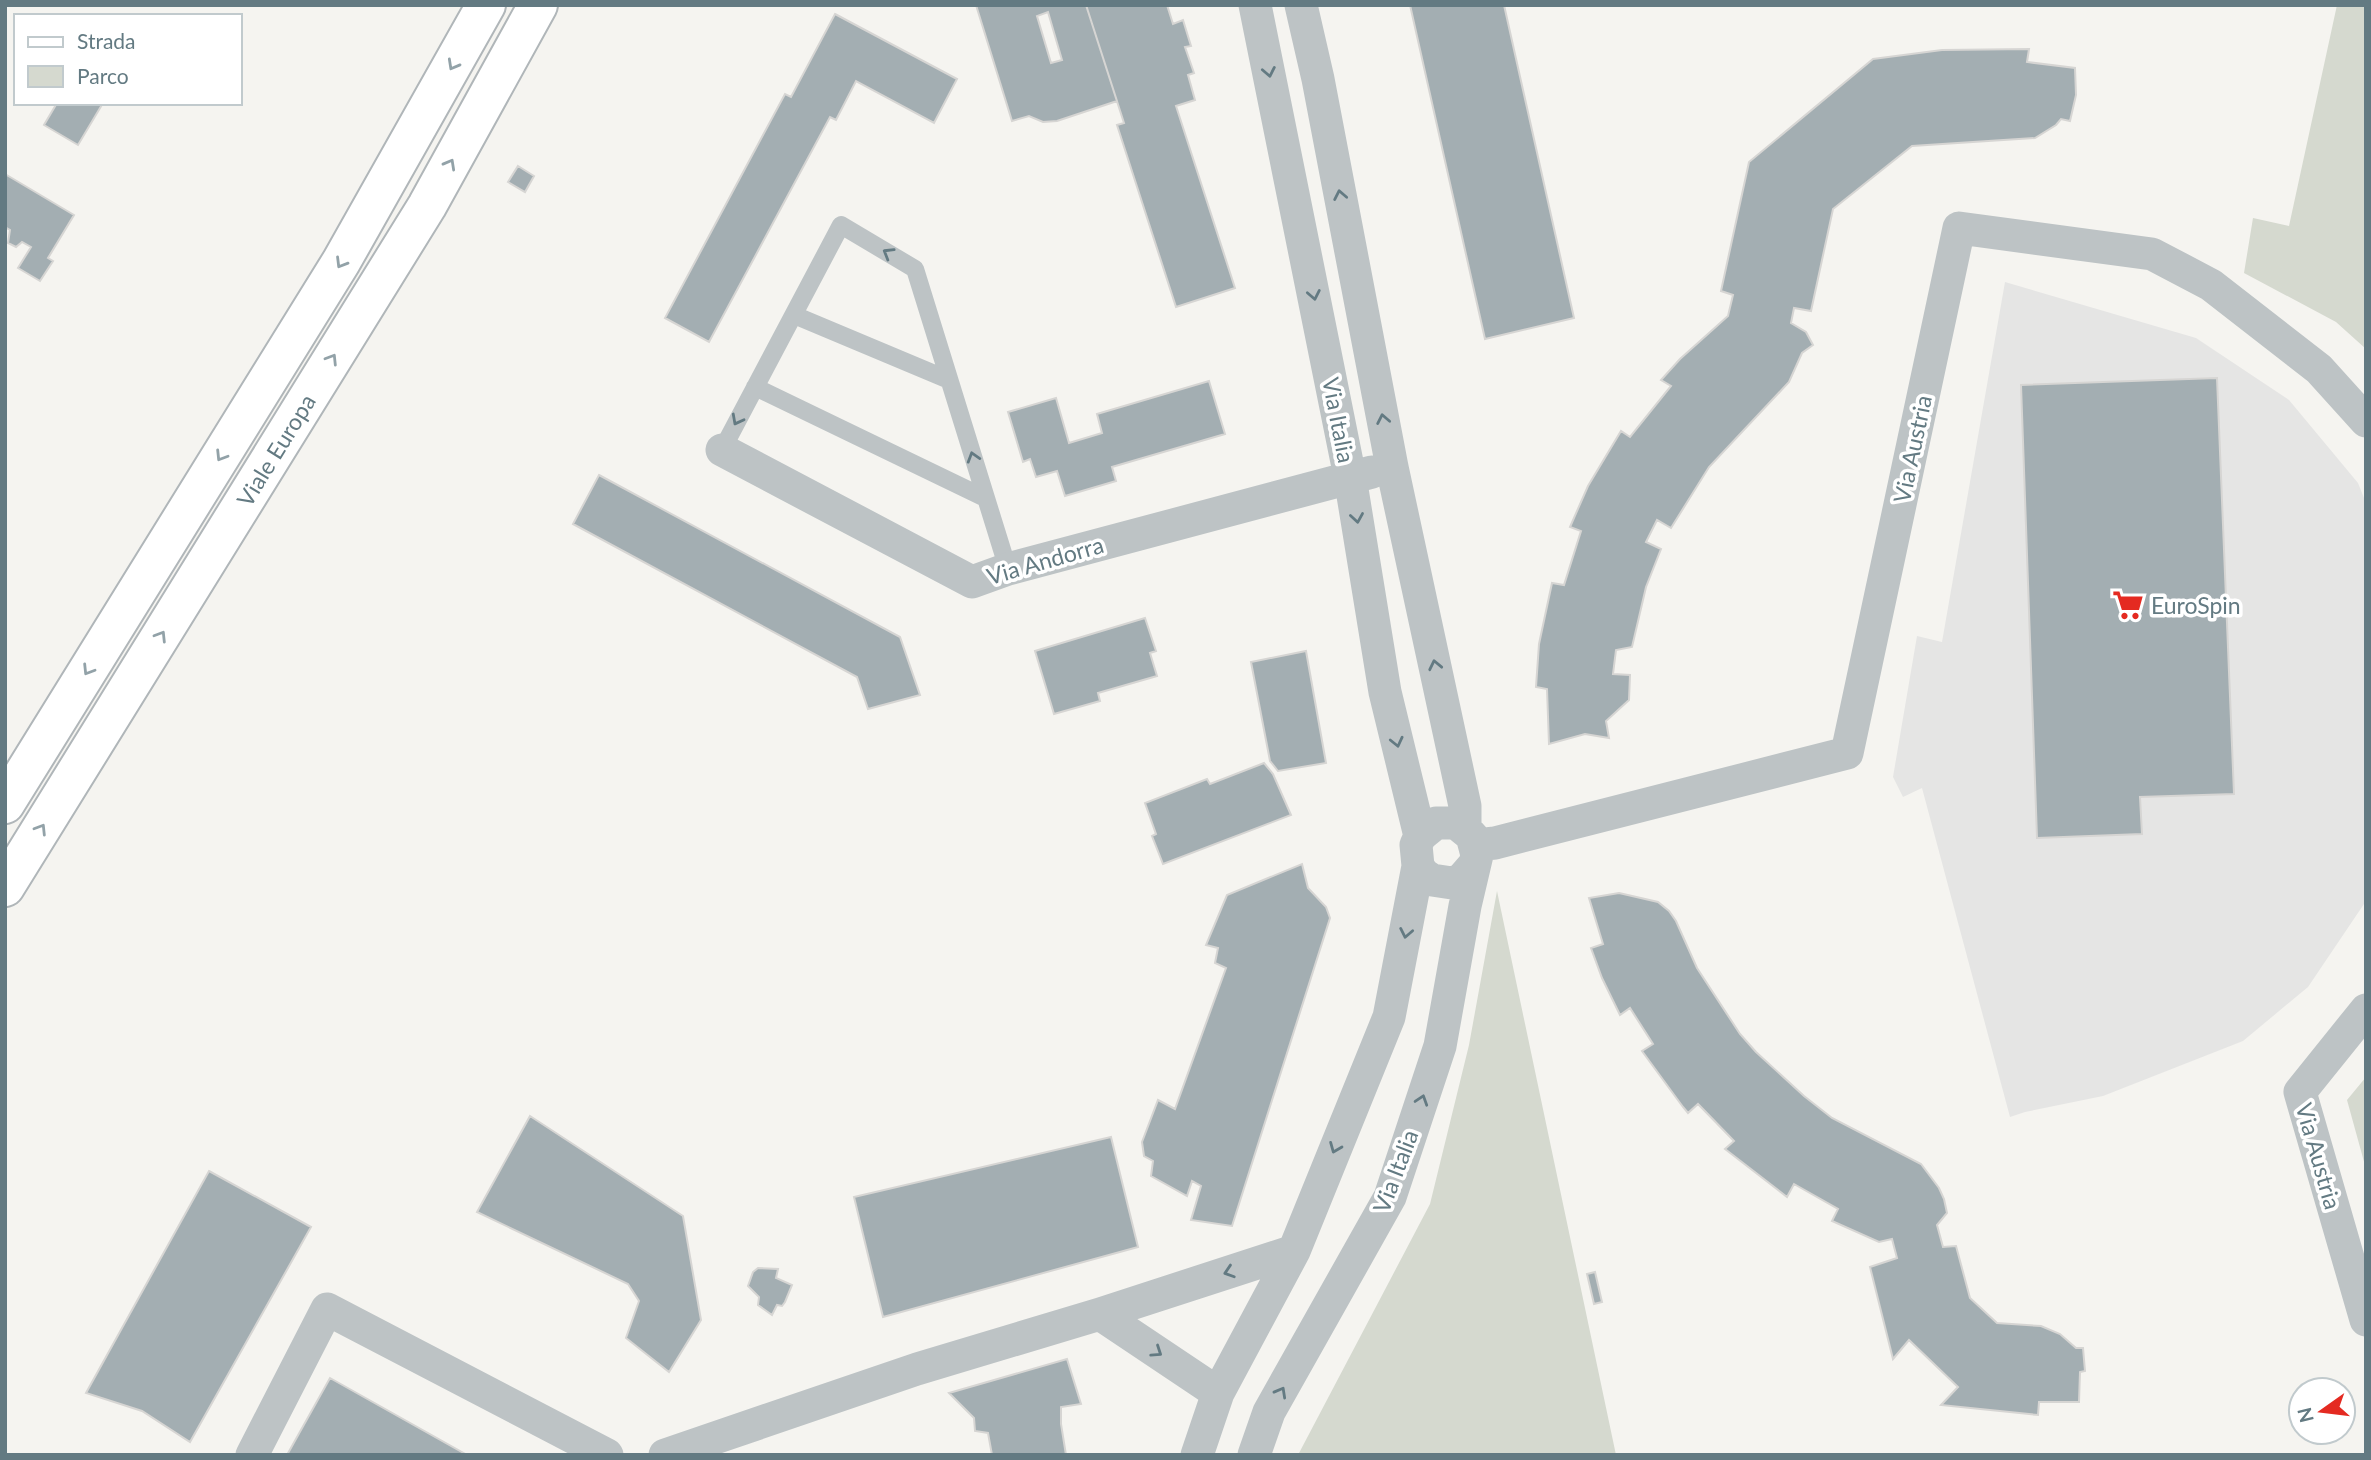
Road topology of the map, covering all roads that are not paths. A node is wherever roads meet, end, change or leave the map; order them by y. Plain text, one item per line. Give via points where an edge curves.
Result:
1 (486, 5) edge
2 (538, 5) edge
3 (1255, 5) edge
4 (1301, 5) edge
5 (793, 315) junction
6 (949, 380) junction
7 (755, 387) junction
8 (2366, 421) edge
9 (722, 450) joint
10 (1392, 467) junction
11 (1350, 477) junction
12 (985, 498) junction
13 (1008, 569) junction
14 (5, 804) edge
15 (1472, 846) junction
16 (1419, 851) junction
17 (5, 887) edge
18 (2366, 1010) edge
19 (1294, 1251) junction
20 (1100, 1314) junction
21 (2366, 1320) edge
22 (1218, 1393) junction
23 (252, 1455) edge
24 (607, 1455) edge
25 (665, 1455) edge
26 (1197, 1455) edge
27 (1254, 1455) edge

1 -> 14 main road, Viale Europa via 341,262
17 -> 2 main road, Viale Europa via 427,206
3 -> 11 street, Via Italia
10 -> 4 street, Via Italia
5 - 6 lane
6 -> 5 lane via 915,270 841,225
5 - 7 lane
12 -> 6 lane
7 -> 9 lane
7 - 12 lane
8 - 15 street, Via Austria via 2319,369 2211,285 2152,254 1959,228 1847,753
9 - 13 street, Via Andorra via 972,582
10 - 11 street, Via Andorra
15 -> 10 street, Via Italia
11 - 13 street, Via Andorra
11 -> 16 street, Via Italia via 1385,692
12 - 13 lane
15 - 16 street via 1456,823 1436,823
15 - 16 street via 1461,880 1452,883 1423,874
27 -> 15 street, Via Italia via 1269,1412 1390,1197 1440,1046
16 -> 19 street, Via Italia via 1389,1017
18 - 21 street, Via Austria via 2300,1092
19 -> 20 street
19 - 22 street, Via Italia
20 -> 22 street
20 - 25 street via 917,1369
22 - 26 street, Via Italia
23 - 24 street via 327,1309

